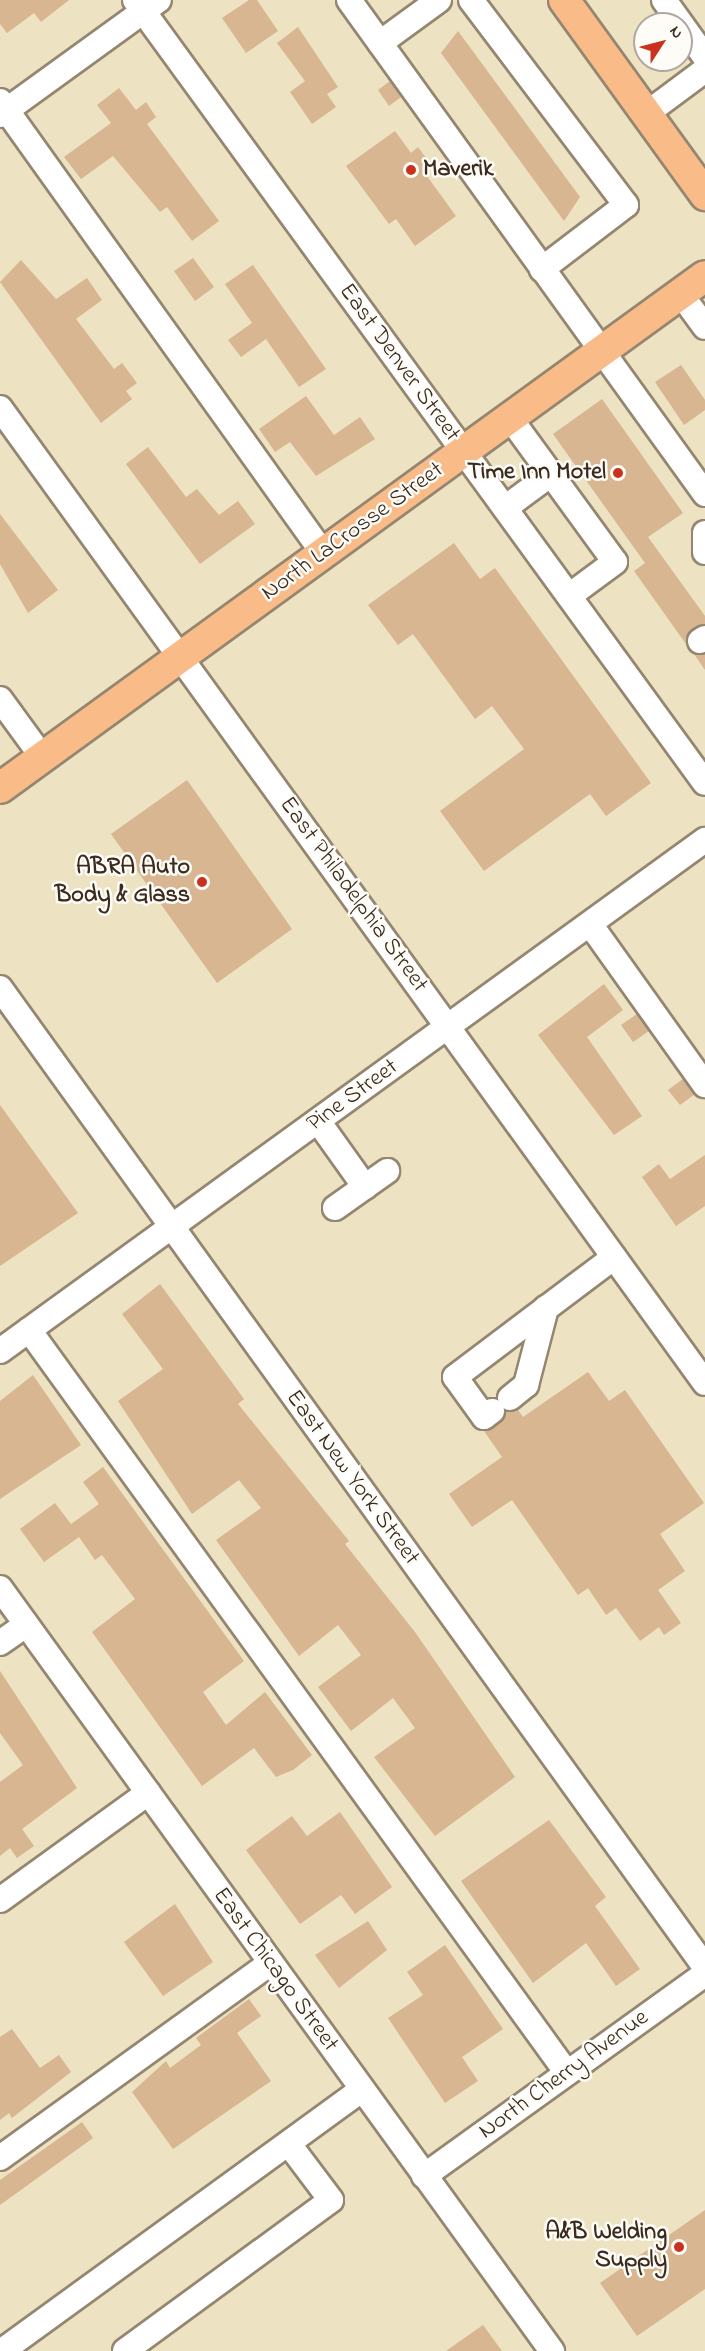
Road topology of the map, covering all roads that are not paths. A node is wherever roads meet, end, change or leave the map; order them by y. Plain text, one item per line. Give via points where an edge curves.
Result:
1 (349, 0) edge
2 (439, 0) edge
3 (471, 0) edge
4 (664, 0) edge
5 (568, 1) edge
6 (145, 4) edge
7 (380, 43) junction
8 (702, 74) edge
9 (2, 109) edge
10 (646, 114) junction
11 (705, 195) edge
12 (542, 269) junction
13 (705, 276) edge
14 (680, 293) junction
15 (705, 327) edge
16 (601, 351) junction
17 (0, 408) edge
18 (510, 418) junction
19 (463, 451) junction
20 (551, 474) junction
21 (701, 481) edge
22 (505, 508) junction
23 (705, 533) edge
24 (705, 552) edge
25 (323, 553) junction
26 (569, 596) junction
27 (181, 657) junction
28 (0, 699) edge
29 (42, 758) junction
30 (705, 783) edge
31 (0, 789) edge
32 (705, 840) edge
33 (590, 924) junction
34 (0, 988) edge
35 (448, 1027) junction
36 (705, 1085) edge
37 (318, 1121) junction
38 (387, 1171) dead end
39 (365, 1187) junction
40 (335, 1208) dead end
41 (171, 1227) junction
42 (614, 1257) junction
43 (546, 1308) junction
44 (29, 1330) junction
45 (507, 1337) junction
46 (0, 1351) edge
47 (529, 1368) junction
48 (705, 1383) edge
49 (0, 1588) edge
50 (26, 1624) junction
51 (0, 1643) edge
52 (148, 1793) junction
53 (0, 1900) edge
54 (270, 1963) junction
55 (705, 1968) edge
56 (705, 1974) edge
57 (567, 2073) junction
58 (361, 2090) junction
59 (288, 2143) junction
60 (0, 2158) edge
61 (424, 2176) junction
62 (2, 2351) edge
63 (125, 2351) edge
64 (552, 2351) edge

1 - 7 street
2 - 7 street
3 - 12 street via 626,205
4 - 8 street
5 - 10 main road
6 - 9 street
6 - 19 street, East Denver Street
7 - 12 street
8 - 10 street
9 - 25 street
10 - 11 main road
12 - 16 street
13 - 14 main road, North LaCrosse Street
14 - 15 street
14 - 16 main road, North LaCrosse Street
16 - 18 main road, North LaCrosse Street
16 - 21 street
17 - 27 street, East Philadelphia Street
18 - 19 main road, North LaCrosse Street
18 - 20 street
19 - 22 street, East Denver Street
19 - 25 main road, North LaCrosse Street
20 - 22 street
20 - 26 street via 615,562
22 - 26 street, East Denver Street
23 - 24 street
25 - 27 main road, North LaCrosse Street
26 - 30 street, East Denver Street
27 - 29 main road, North LaCrosse Street
27 - 35 street, East Philadelphia Street
28 - 29 street
29 - 31 main road, North LaCrosse Street
32 - 33 street, Pine Street
33 - 35 street, Pine Street
33 - 36 street
34 - 41 street, East New York Street
35 - 37 street, Pine Street
35 - 42 street, East Philadelphia Street
37 - 39 street
37 - 41 street, Pine Street
38 - 39 street
39 - 40 street
41 - 44 street, Pine Street
41 - 55 street, East New York Street
42 - 43 street
42 - 48 street, East Philadelphia Street
43 - 45 street
43 - 47 street
44 - 46 street, Pine Street
44 - 57 street
45 - 47 street
45 - 47 street via 455,1377 484,1417 525,1385
49 - 50 street, East Chicago Street
50 - 51 street
50 - 52 street, East Chicago Street
52 - 53 street
52 - 54 street, East Chicago Street
54 - 58 street, East Chicago Street
54 - 60 street
56 - 57 street, North Cherry Avenue
57 - 61 street, North Cherry Avenue
58 - 59 street
58 - 61 street, East Chicago Street
59 - 62 street
59 - 63 street via 331,2200
61 - 64 street, East Chicago Street

